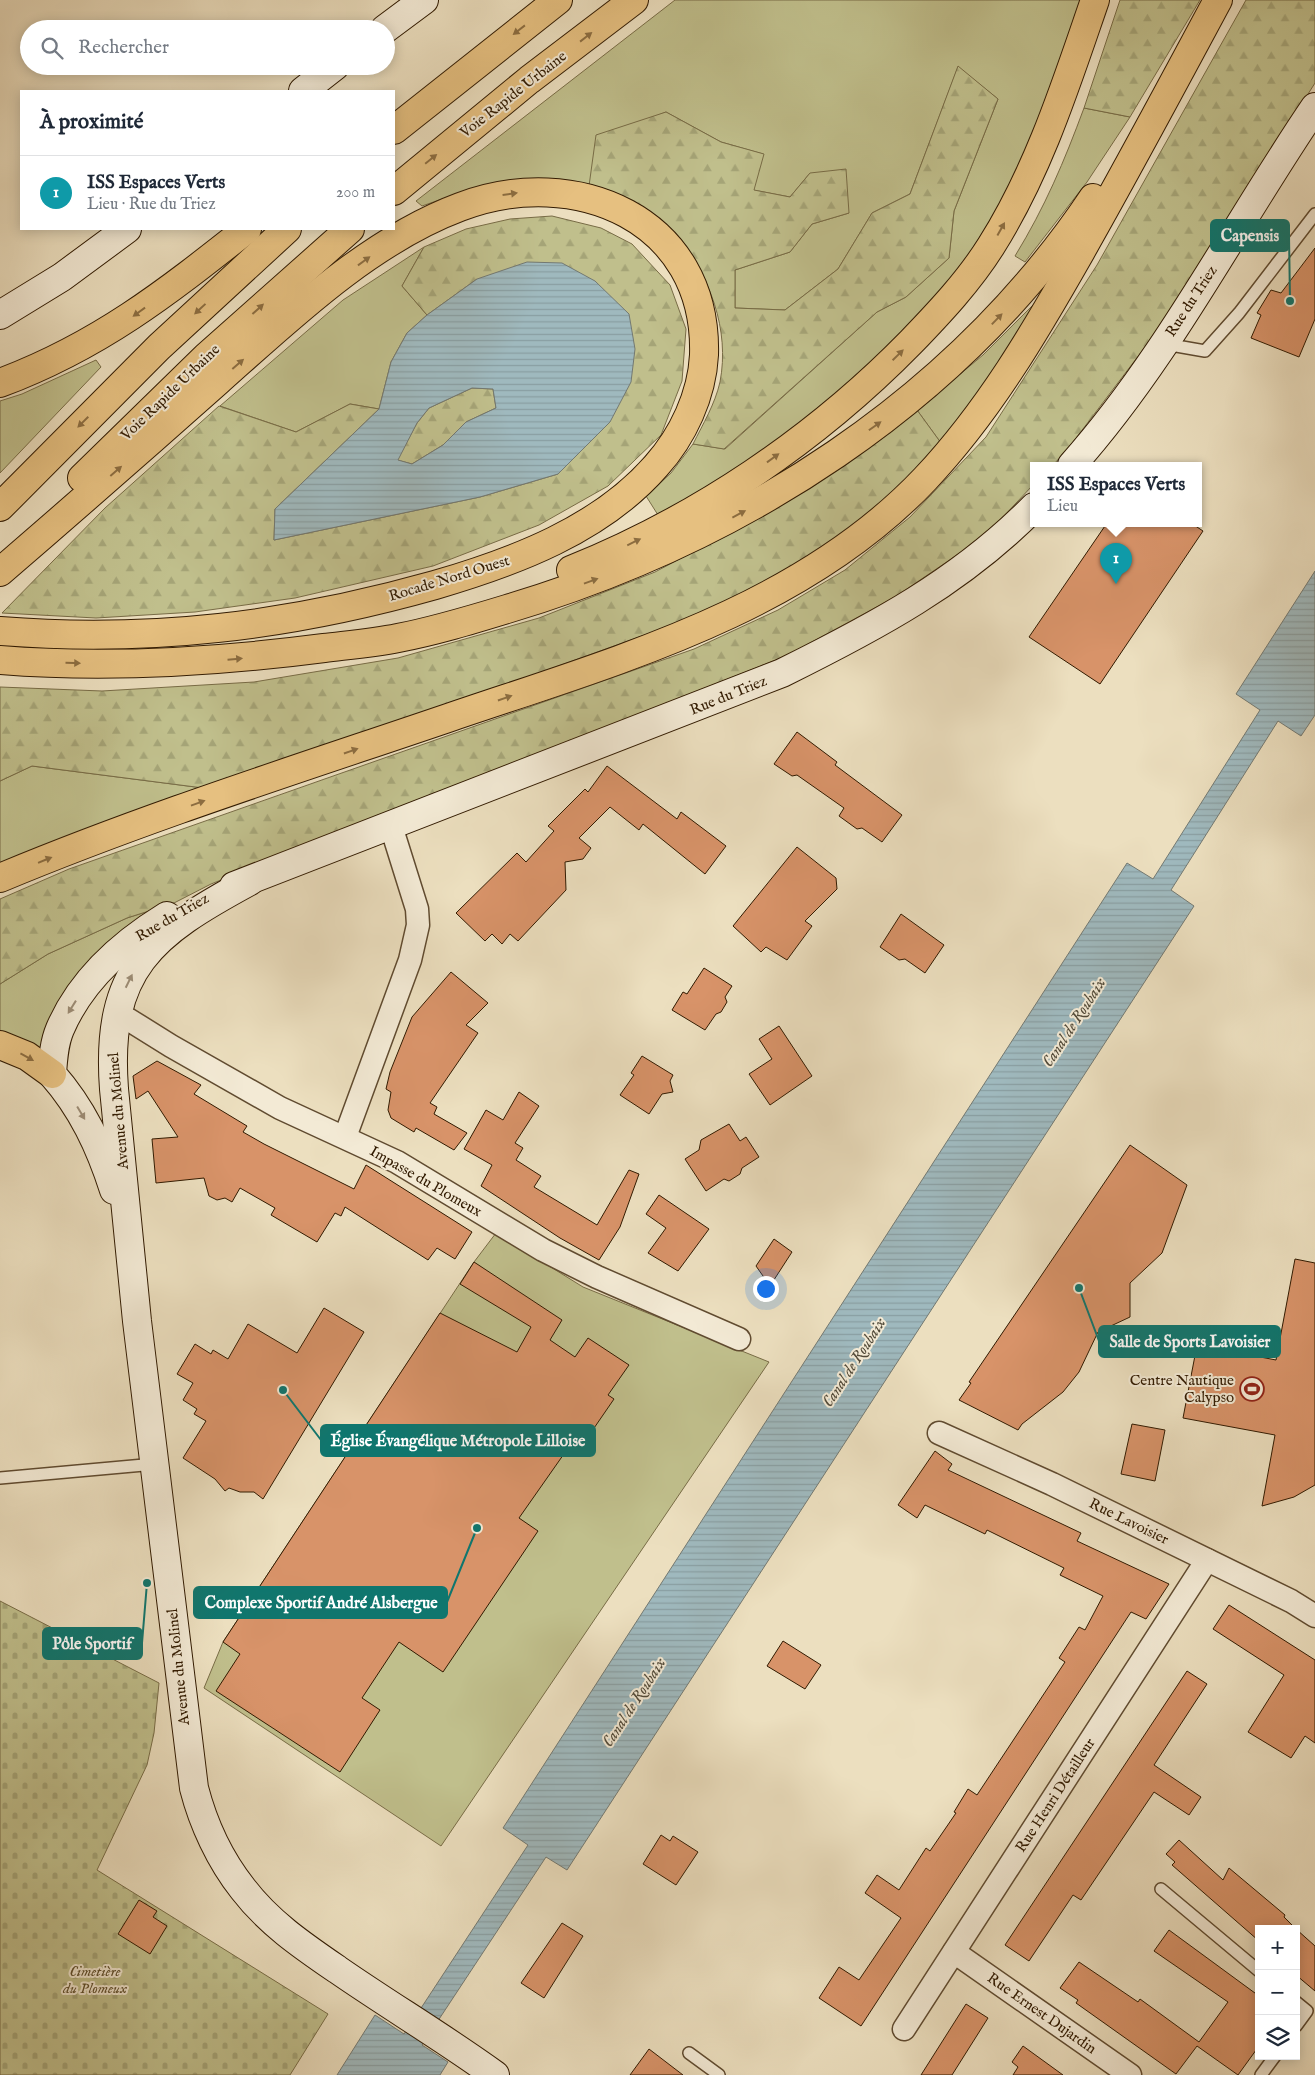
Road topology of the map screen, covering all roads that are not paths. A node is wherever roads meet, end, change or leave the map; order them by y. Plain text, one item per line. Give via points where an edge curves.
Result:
1 (424, 0) edge
2 (558, 0) edge
3 (634, 0) edge
4 (1096, 0) edge
5 (1217, 0) edge
6 (395, 22) edge
7 (323, 75) edge
8 (304, 90) edge
9 (1315, 107) edge
10 (396, 127) edge
11 (395, 190) edge
12 (1315, 214) edge
13 (126, 230) edge
14 (246, 230) edge
15 (287, 230) edge
16 (349, 230) edge
17 (1, 314) edge
18 (1164, 344) junction
19 (0, 383) edge
20 (1075, 462) edge
21 (0, 507) edge
22 (1030, 512) edge
23 (0, 564) edge
24 (0, 572) edge
25 (0, 631) edge
26 (324, 648) junction
27 (12, 661) edge
28 (391, 826) junction
29 (0, 878) edge
30 (250, 881) junction
31 (118, 1013) junction
32 (0, 1045) edge
33 (52, 1074) junction
34 (344, 1137) junction
35 (130, 1254) junction
36 (739, 1339) dead end
37 (939, 1432) dead end
38 (155, 1464) junction
39 (0, 1478) edge
40 (1207, 1560) junction
41 (1315, 1616) edge
42 (1161, 1889) dead end
43 (954, 1952) junction
44 (1258, 1970) edge
45 (1300, 2005) edge
46 (1300, 2021) edge
47 (904, 2029) dead end
48 (689, 2053) dead end
49 (1272, 2060) edge
50 (495, 2075) edge
51 (719, 2075) edge
52 (1130, 2075) edge
53 (1262, 2075) edge

1 - 6 street
2 -> 10 highway
11 -> 3 highway, Voie Rapide Urbaine via 529,80
26 -> 4 highway via 510,593 633,542 716,498 808,433 862,389 927,326 991,246 1044,142
26 -> 5 highway via 400,638 460,622 547,596 640,562 744,512 796,481 901,408 971,346 1078,221
29 -> 5 highway via 205,801 666,641 760,599 839,553 922,482 973,424 1003,383 1103,213
7 - 8 street
9 - 18 street, Rue du Triez
12 - 18 lane, Rue du Triez via 1239,313 1204,351
13 - 17 street via 62,277
14 -> 19 highway via 124,322 64,357
15 -> 21 highway via 159,347
23 -> 16 highway, Voie Rapide Urbaine via 206,357
18 - 20 street, Rue du Triez via 1114,415
22 - 28 street, Rue du Triez via 1002,538 942,584 894,616 846,642 753,686
24 -> 25 highway, Rocade Nord Ouest via 328,287 388,244 429,220 464,205 533,191 572,195 609,204 663,240 683,264 699,301 704,332 703,369 694,403 680,434 658,464 625,497 588,522 535,549 481,571 339,609 276,622 125,636
27 -> 26 highway via 194,662
28 - 30 street, Rue du Triez
28 - 34 street via 417,908 418,925 410,960
31 -> 30 street, Avenue du Molinel via 130,977 153,946 187,918
30 -> 33 street, Rue du Triez via 216,892 176,911 132,939 112,957 71,1008 60,1030
31 - 34 street, Impasse du Plomeux via 280,1108
31 - 35 street, Avenue du Molinel via 112,1066
32 -> 33 highway via 26,1056
33 -> 35 street, Avenue du Molinel via 93,1132 108,1171
34 - 36 street, Impasse du Plomeux via 398,1162 543,1250
35 - 38 street, Avenue du Molinel
37 - 40 street, Rue Lavoisier
38 - 39 lane
38 - 50 street, Avenue du Molinel via 189,1763 198,1804 230,1870 259,1908 289,1935
40 - 41 street, Rue Lavoisier
40 - 43 street, Rue Henri Détailleur
42 - 44 lane
43 - 47 street, Rue Henri Détailleur
43 - 52 street, Rue Ernest Dujardin
45 - 46 lane via 1307,2011
48 - 51 lane
49 - 53 lane

